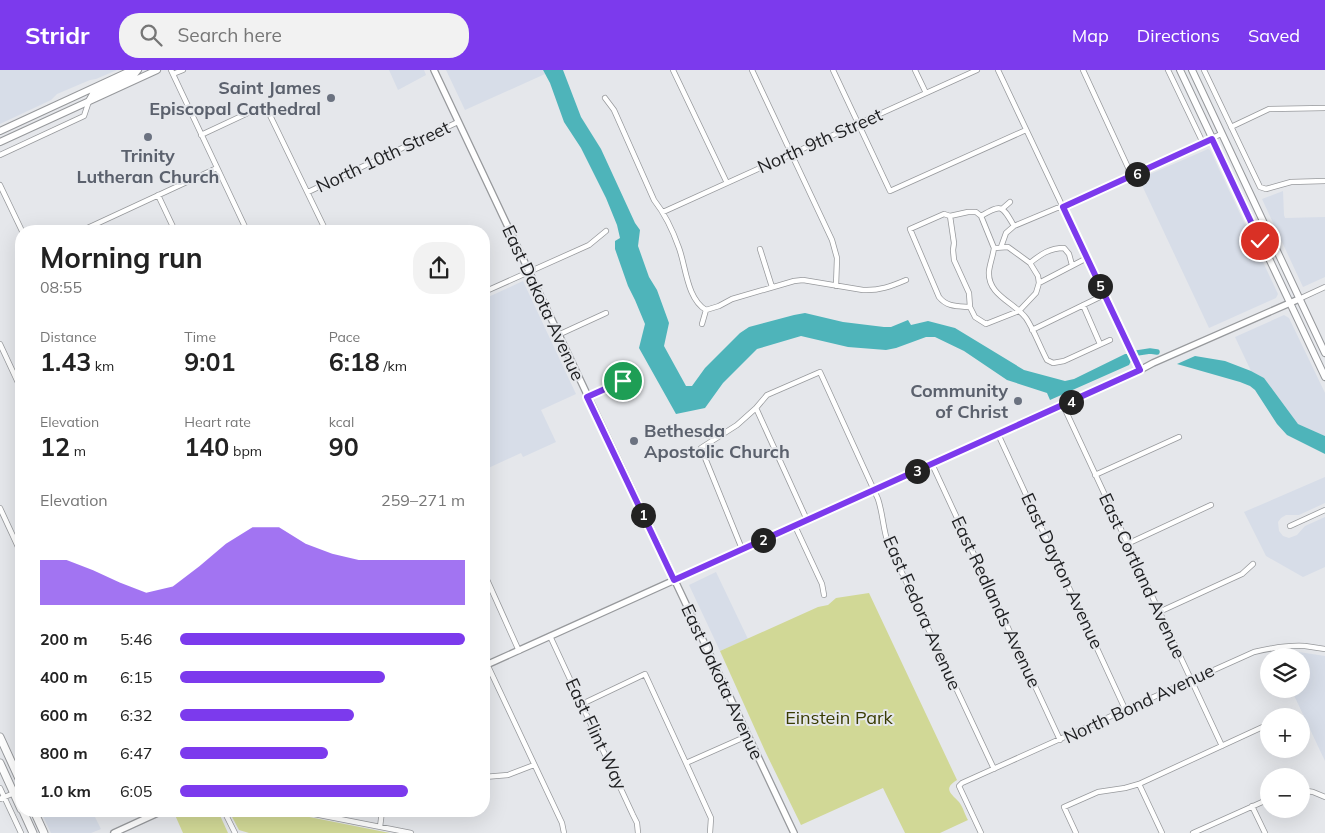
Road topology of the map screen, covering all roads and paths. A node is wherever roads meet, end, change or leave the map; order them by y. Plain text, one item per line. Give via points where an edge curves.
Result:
1 (132, 70) edge
2 (138, 70) edge
3 (157, 70) edge
4 (183, 70) edge
5 (434, 70) edge
6 (673, 70) edge
7 (752, 70) edge
8 (833, 70) edge
9 (915, 70) edge
10 (977, 70) edge
11 (998, 70) edge
12 (1083, 70) edge
13 (1168, 70) edge
14 (1180, 70) edge
15 (1192, 70) edge
16 (1204, 70) edge
17 (172, 72) edge
18 (926, 93) junction
19 (604, 98) dead end
20 (89, 101) junction
21 (1325, 108) edge
22 (458, 122) junction
23 (859, 124) junction
24 (1231, 127) junction
25 (0, 130) edge
26 (1026, 130) junction
27 (202, 134) junction
28 (1221, 134) junction
29 (1212, 139) junction
30 (0, 142) edge
31 (1203, 143) junction
32 (792, 154) junction
33 (0, 155) edge
34 (217, 168) junction
35 (1132, 176) junction
36 (1325, 181) edge
37 (727, 183) junction
38 (0, 185) edge
39 (308, 192) junction
40 (158, 195) junction
41 (1010, 202) dead end
42 (1063, 207) junction
43 (1002, 209) junction
44 (663, 212) junction
45 (950, 216) junction
46 (981, 216) junction
47 (19, 225) edge
48 (94, 225) edge
49 (172, 225) edge
50 (244, 225) edge
51 (323, 225) edge
52 (1014, 226) junction
53 (606, 231) dead end
54 (1001, 247) junction
55 (994, 248) junction
56 (760, 249) dead end
57 (1087, 258) junction
58 (1030, 263) junction
59 (1072, 265) junction
60 (528, 272) junction
61 (906, 280) dead end
62 (1039, 283) junction
63 (836, 286) junction
64 (772, 287) junction
65 (1325, 287) edge
66 (490, 289) edge
67 (1104, 294) junction
68 (1299, 299) junction
69 (1290, 303) junction
70 (1083, 305) junction
71 (970, 307) junction
72 (706, 310) junction
73 (1019, 311) junction
74 (606, 313) dead end
75 (702, 324) dead end
76 (1032, 330) junction
77 (558, 335) junction
78 (1110, 340) dead end
79 (0, 344) edge
80 (1100, 344) junction
81 (1325, 353) edge
82 (1140, 370) junction
83 (15, 376) edge
84 (1325, 377) edge
85 (623, 381) dead end
86 (587, 397) junction
87 (1062, 405) junction
88 (756, 408) junction
89 (998, 434) junction
90 (1179, 438) dead end
91 (932, 464) junction
92 (1095, 475) junction
93 (874, 490) junction
94 (1211, 504) dead end
95 (0, 508) edge
96 (1325, 510) edge
97 (808, 520) junction
98 (795, 526) junction
99 (1290, 526) dead end
100 (15, 540) edge
101 (1127, 544) junction
102 (742, 549) junction
103 (1253, 564) dead end
104 (674, 580) junction
105 (490, 590) edge
106 (824, 595) dead end
107 (1160, 612) junction
108 (550, 636) junction
109 (1325, 649) edge
110 (519, 651) junction
111 (490, 663) edge
112 (490, 673) edge
113 (1191, 680) junction
114 (582, 704) junction
115 (1125, 709) junction
116 (1260, 728) edge
117 (747, 736) junction
118 (0, 737) edge
119 (1060, 740) junction
120 (1222, 746) junction
121 (0, 763) edge
122 (686, 763) junction
123 (534, 765) junction
124 (994, 769) junction
125 (15, 770) edge
126 (490, 776) edge
127 (1139, 784) junction
128 (0, 788) edge
129 (1310, 792) edge
130 (14, 793) joint
131 (1325, 797) edge
132 (2, 798) edge
133 (1260, 803) edge
134 (1252, 806) junction
135 (25, 817) edge
136 (37, 817) edge
137 (149, 817) edge
138 (227, 817) edge
139 (334, 817) edge
140 (381, 817) edge
141 (380, 827) junction
142 (21, 833) edge
143 (33, 833) edge
144 (44, 833) edge
145 (114, 833) edge
146 (235, 833) edge
147 (411, 833) edge
148 (564, 833) edge
149 (638, 833) edge
150 (710, 833) edge
151 (794, 833) edge
152 (981, 833) edge
153 (1076, 833) edge
154 (1162, 833) edge
155 (1193, 833) edge
156 (1265, 833) edge

1 - 25 main road
2 - 20 main road via 134,75 93,94
3 - 20 main road
4 - 17 street
5 - 22 street, East Dakota Avenue
6 - 37 street
7 - 32 street
8 - 23 street
9 - 18 street
10 - 18 street, North 9th Street
11 - 26 street
12 - 35 street
13 - 31 street
14 - 29 main road
15 - 28 main road
16 - 24 street
17 - 27 street
18 - 23 street, North 9th Street
19 - 44 street via 614,110 654,200
20 - 30 main road
20 - 33 street via 84,116
21 - 24 street via 1269,109
22 - 39 street, North 10th Street
22 - 60 street, East Dakota Avenue
23 - 26 street via 890,191
23 - 32 street, North 9th Street
24 - 36 street via 1263,189 1291,182
26 - 42 street
27 - 34 street
27 - 39 street via 265,105
28 - 29 street
28 - 68 main road
29 - 31 street
29 - 69 main road
31 - 35 street
32 - 37 street, North 9th Street
32 - 63 street via 836,250
34 - 40 street
34 - 50 street
35 - 42 street
37 - 44 street, North 9th Street
38 - 47 street
39 - 51 street
40 - 48 street
40 - 49 street
41 - 43 street
42 - 52 street
42 - 57 street
43 - 46 street via 994,208
43 - 52 street
44 - 72 street via 680,250 688,282 701,307
45 - 46 street via 976,212
45 - 71 street via 954,260 969,293
45 - 71 street via 944,214 910,229 939,297 944,303
46 - 55 street
52 - 54 street via 1006,234
53 - 60 street via 589,245
54 - 55 street
54 - 58 street via 1008,247
55 - 73 street via 989,278 996,292
56 - 64 street
57 - 59 street
57 - 67 street
58 - 59 street via 1043,252 1064,248
58 - 62 street
59 - 62 street
60 - 66 street
60 - 77 street, East Dakota Avenue
61 - 63 street via 872,291
62 - 73 street via 1036,293
63 - 64 street via 803,280
64 - 72 street
65 - 68 street
67 - 70 street
67 - 82 street
68 - 69 street
68 - 81 main road
69 - 82 street
69 - 84 main road
70 - 76 street
70 - 80 street
71 - 73 street via 975,317 986,324
72 - 75 street
73 - 76 street
74 - 77 street
76 - 80 street via 1047,360 1054,363
77 - 86 street, East Dakota Avenue
78 - 80 street
79 - 83 street
82 - 87 street
85 - 86 street
86 - 104 street, East Dakota Avenue
87 - 89 street
87 - 92 street, East Cortland Avenue
88 - 93 street, East Fedora Avenue via 766,395 820,372
88 - 97 street
88 - 102 street via 737,425 701,448
89 - 91 street
89 - 115 street, East Dayton Avenue
90 - 92 street
91 - 93 street
91 - 119 street, East Redlands Avenue
92 - 101 street, East Cortland Avenue
93 - 97 street
93 - 124 street, East Fedora Avenue via 888,543
94 - 101 street
95 - 100 street
96 - 99 street
97 - 98 street
98 - 102 street
98 - 106 street
101 - 107 street, East Cortland Avenue
102 - 104 street
103 - 107 street via 1242,574
104 - 108 street
104 - 117 street, East Dakota Avenue
105 - 110 street
107 - 113 street, East Cortland Avenue
108 - 110 street
108 - 114 street, East Flint Way
109 - 113 street, North Bond Avenue via 1273,647 1241,657
110 - 111 street
112 - 123 street
113 - 115 street, North Bond Avenue
113 - 120 street, East Cortland Avenue
114 - 122 street via 645,674
114 - 149 street, East Flint Way via 634,815
115 - 119 street, North Bond Avenue
116 - 120 street
117 - 122 street
117 - 151 street, East Dakota Avenue
118 - 125 main road
119 - 124 street, North Bond Avenue
120 - 127 street
121 - 130 main road
122 - 150 street via 711,818
123 - 126 street via 508,775
123 - 148 street
124 - 152 street, North Bond Avenue via 959,786
127 - 153 street via 1098,792 1064,807
127 - 154 street
128 - 132 street
129 - 131 street
130 - 132 street
132 - 142 street
133 - 134 street
134 - 155 street
134 - 156 street
135 - 143 main road
136 - 144 main road
137 - 145 street
138 - 146 street
139 - 141 street
140 - 141 street
141 - 147 street

